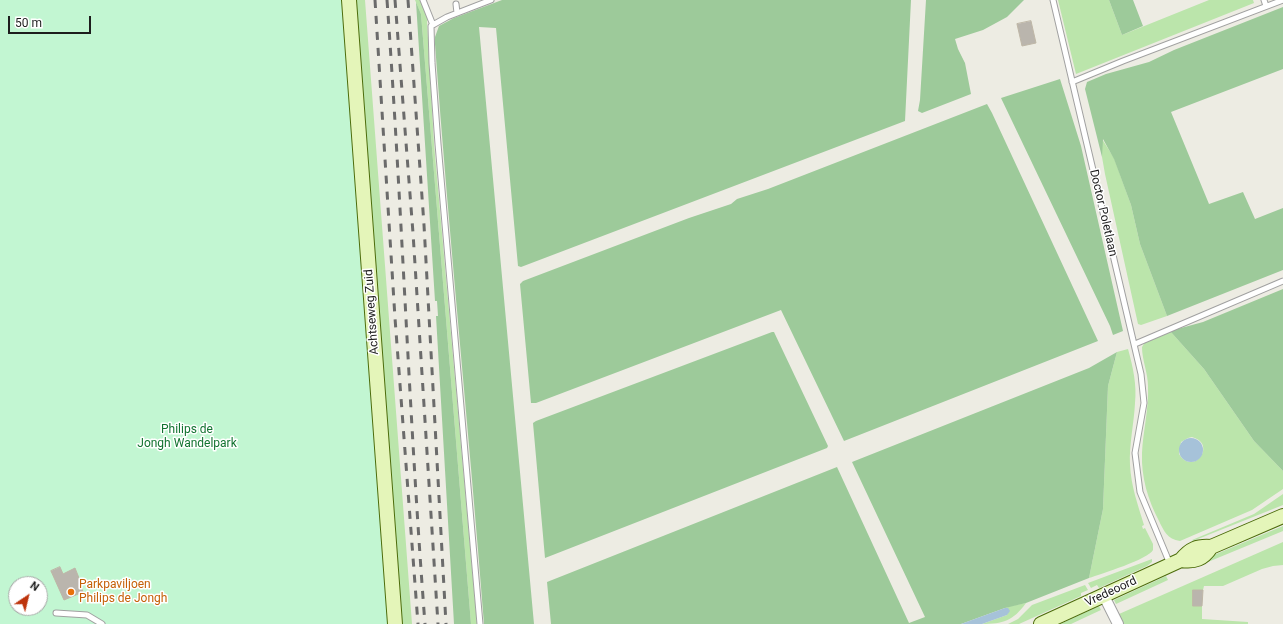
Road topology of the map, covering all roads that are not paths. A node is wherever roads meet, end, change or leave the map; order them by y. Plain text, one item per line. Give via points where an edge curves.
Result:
1 (349, 0) edge
2 (423, 0) edge
3 (491, 0) edge
4 (1053, 0) edge
5 (1264, 0) edge
6 (1283, 0) edge
7 (456, 4) dead end
8 (1266, 6) junction
9 (457, 13) junction
10 (433, 26) junction
11 (1072, 82) junction
12 (1283, 281) edge
13 (1135, 344) junction
14 (1283, 516) edge
15 (1176, 562) junction
16 (1104, 596) junction
17 (56, 613) dead end
18 (102, 624) edge
19 (395, 624) edge
20 (480, 624) edge
21 (1041, 624) edge
22 (1118, 624) edge

1 - 19 street, Achtseweg Zuid
2 - 10 lane
3 - 9 lane
4 - 11 lane, Doctor Poletlaan
5 - 8 lane
6 - 8 lane
7 - 9 lane
8 - 11 lane
9 - 10 lane
10 - 20 lane via 438,144
11 - 13 lane, Doctor Poletlaan
12 - 13 lane
13 - 15 lane, Doctor Poletlaan via 1144,403 1135,453 1140,492
14 - 15 street, Vredeoord via 1211,547 1206,554 1192,561
15 - 16 street, Vredeoord
16 - 21 street, Vredeoord
16 - 22 street
17 - 18 lane via 87,615

